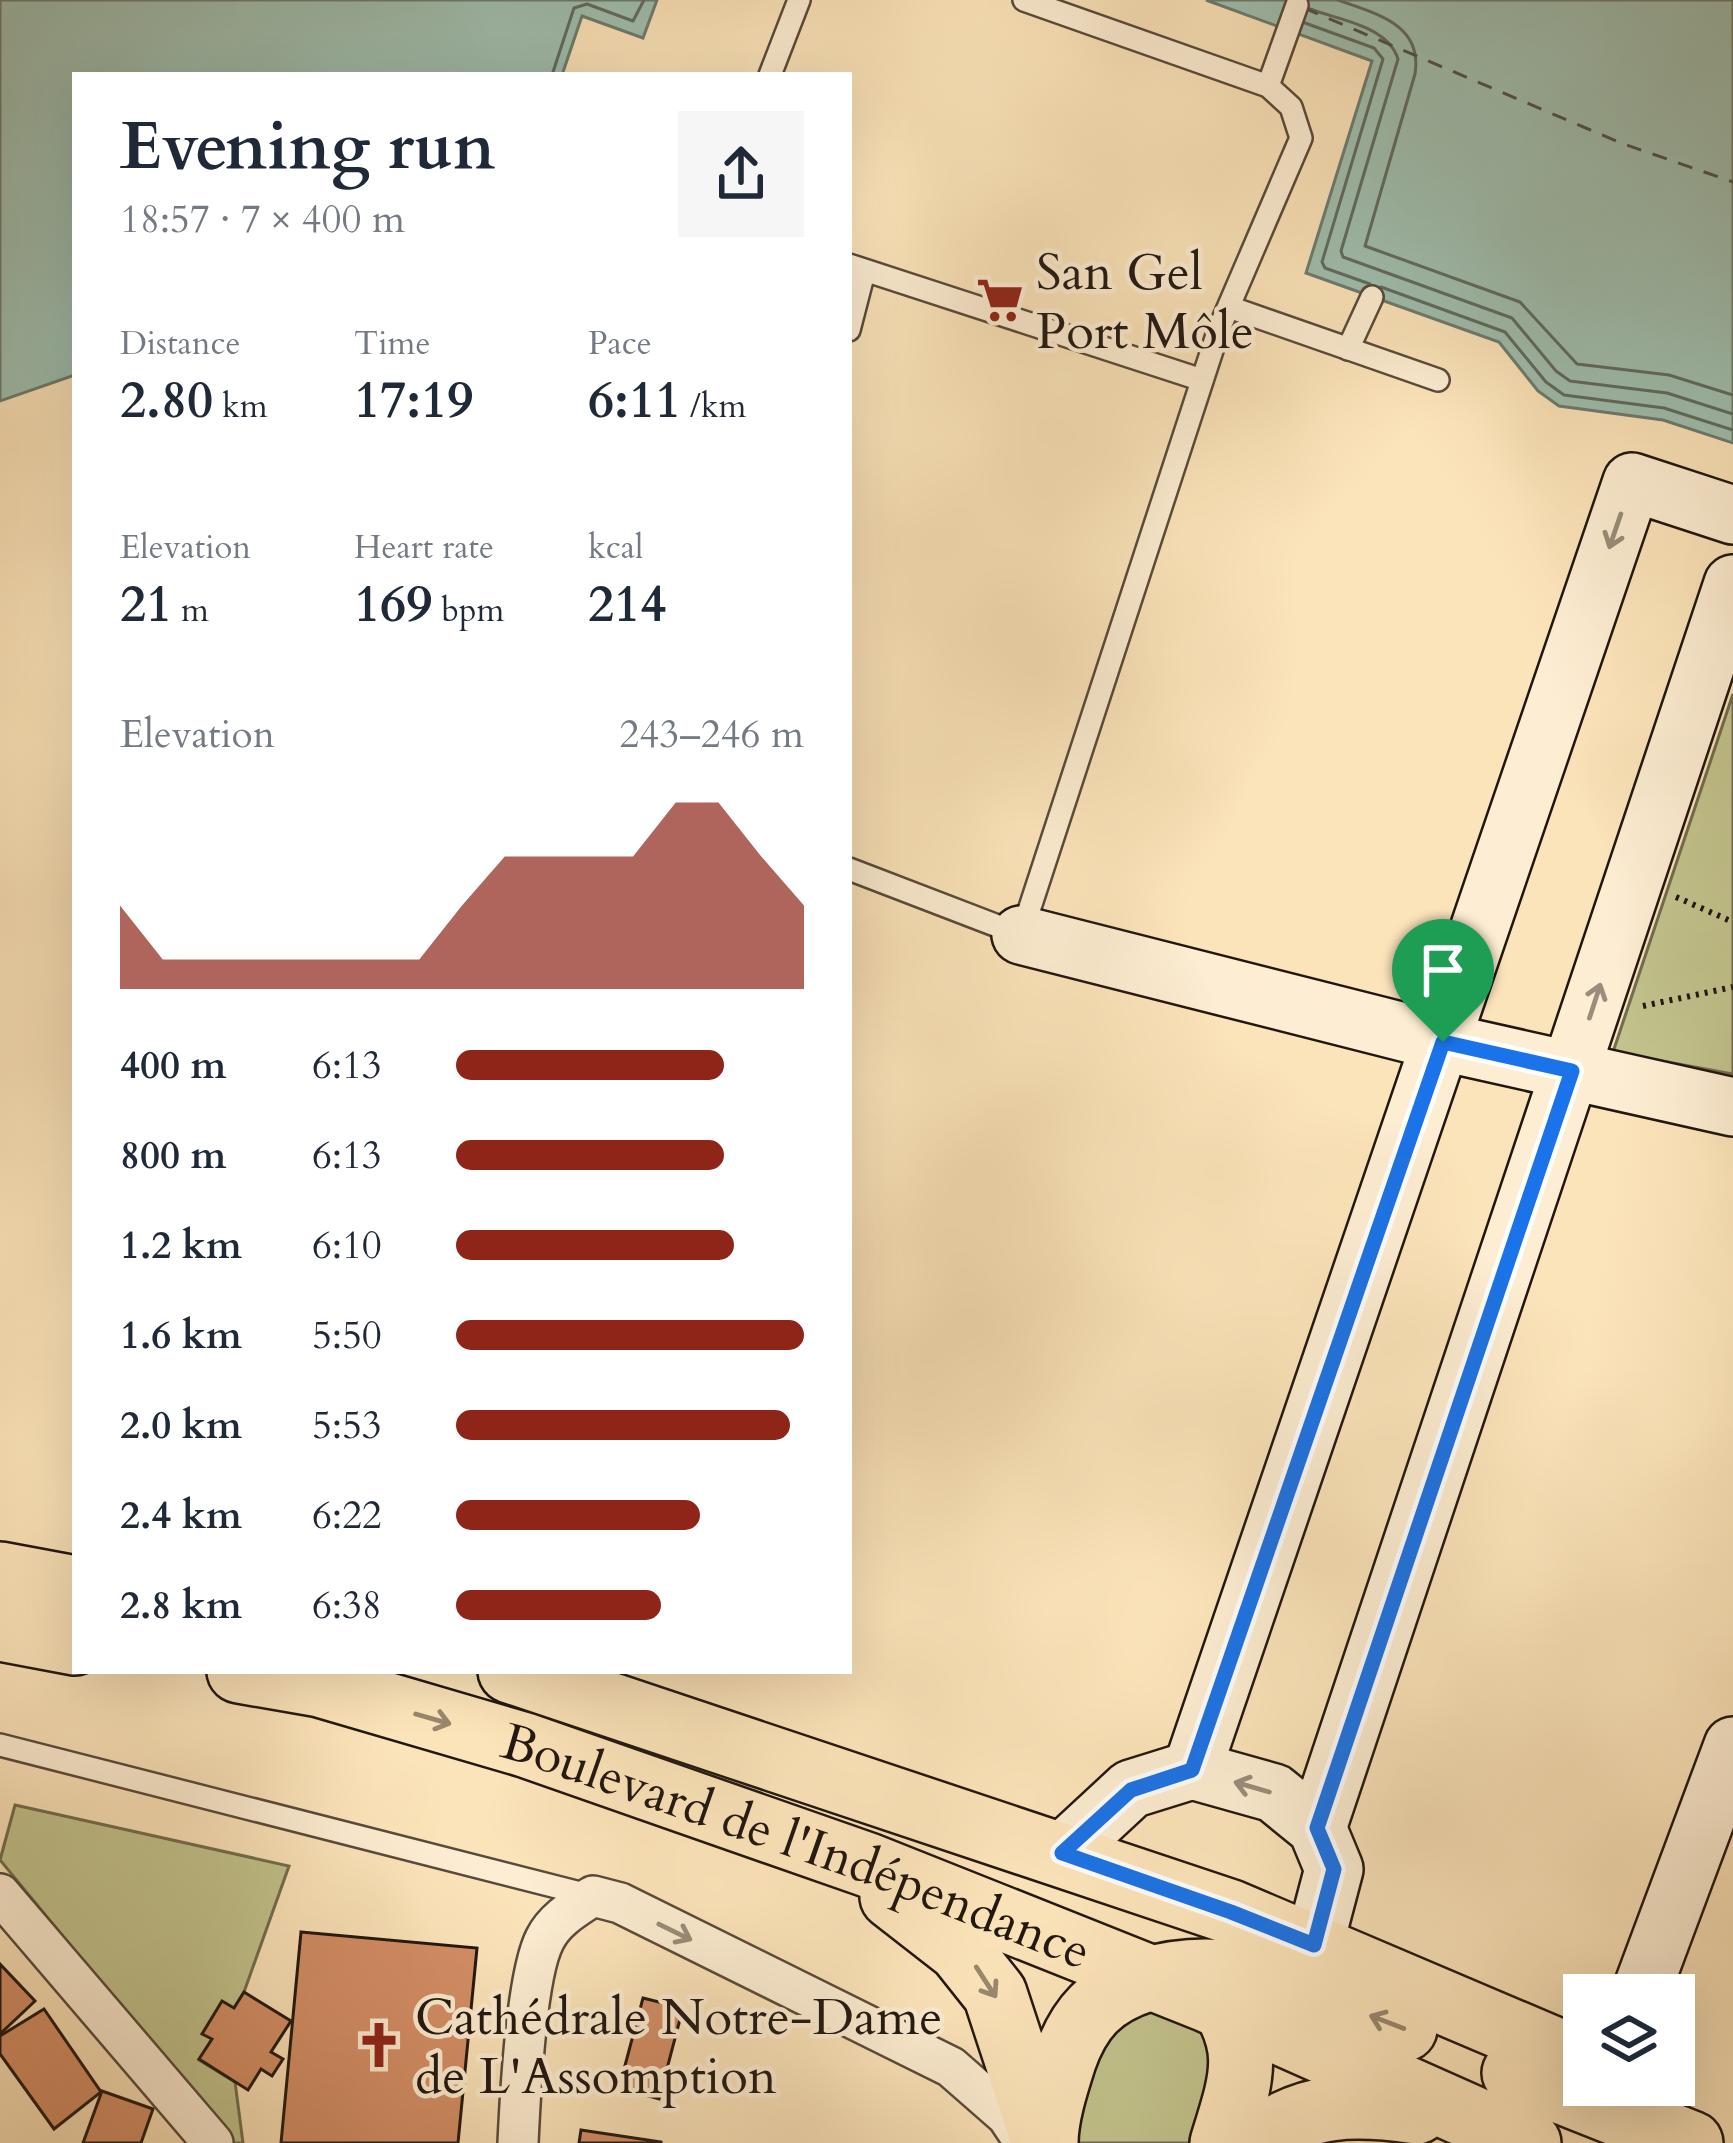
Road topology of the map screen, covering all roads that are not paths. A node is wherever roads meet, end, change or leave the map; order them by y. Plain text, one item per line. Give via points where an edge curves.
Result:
1 (800, 0) edge
2 (1024, 0) edge
3 (1297, 4) dead end
4 (771, 72) edge
5 (1268, 86) junction
6 (857, 268) edge
7 (1372, 297) dead end
8 (852, 307) edge
9 (1229, 308) junction
10 (1348, 349) junction
11 (1202, 380) junction
12 (1438, 380) dead end
13 (1733, 515) edge
14 (1733, 584) edge
15 (852, 870) edge
16 (1021, 935) junction
17 (1443, 1042) junction
18 (1572, 1071) junction
19 (1733, 1107) edge
20 (0, 1574) edge
21 (72, 1587) edge
22 (0, 1629) edge
23 (72, 1642) edge
24 (256, 1674) edge
25 (526, 1674) edge
26 (660, 1723) junction
27 (0, 1745) edge
28 (1733, 1746) edge
29 (1192, 1770) junction
30 (1317, 1828) junction
31 (833, 1853) junction
32 (1062, 1853) junction
33 (0, 1894) edge
34 (593, 1896) junction
35 (1314, 1945) junction
36 (1648, 1974) edge
37 (1198, 1990) junction
38 (1563, 2053) edge
39 (1688, 2106) edge
40 (1733, 2125) edge
41 (1504, 2132) edge
42 (213, 2143) edge
43 (518, 2143) edge
44 (1025, 2143) edge
45 (1045, 2143) edge
46 (1222, 2143) edge
47 (1254, 2143) edge
48 (1691, 2143) edge

1 - 4 lane
2 - 5 lane
3 - 5 lane
5 - 9 lane via 1291,107 1301,138
6 - 8 lane
6 - 11 lane
7 - 10 lane
9 - 10 lane
9 - 11 lane
10 - 12 lane
11 - 16 lane
13 -> 17 main road via 1632,482
18 -> 14 main road
15 - 16 lane
16 - 17 main road
17 - 18 main road
17 - 29 main road
18 - 19 main road
18 - 30 main road
20 - 21 main road
22 - 23 main road
24 -> 31 main road, Boulevard de l'Indépendance via 525,1744
25 - 26 main road, Boulevard de l'Indépendance
26 - 32 main road, Boulevard de l'Indépendance
26 - 37 main road via 742,1764 1121,1912 1180,1944
27 - 34 lane
28 - 36 main road
30 -> 29 main road via 1274,1793
29 - 32 main road via 1131,1790
30 - 35 main road via 1334,1869
31 - 37 main road, Boulevard de l'Indépendance
31 -> 45 main road via 977,1967 995,1994
32 - 35 main road, Boulevard de l'Indépendance
33 - 42 street
34 - 43 street via 542,1942
34 -> 44 street via 951,2067
35 - 38 main road, Boulevard de l'Indépendance
37 - 41 main road
37 - 45 main road via 1111,1994 1084,2017
37 - 46 main road via 1240,2037 1242,2068
48 -> 37 main road via 1287,1982 1240,1972
39 - 40 main road
41 - 47 main road via 1347,2104 1298,2118

